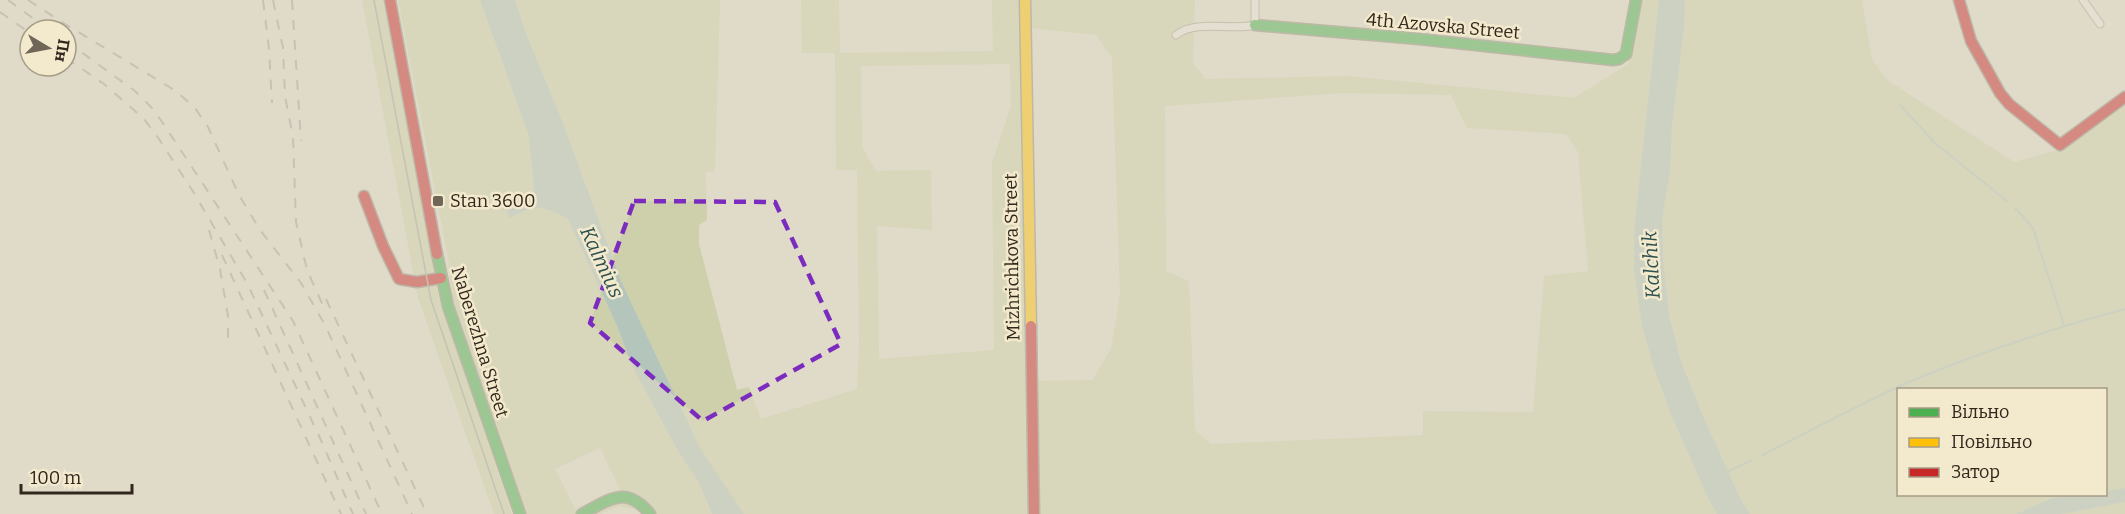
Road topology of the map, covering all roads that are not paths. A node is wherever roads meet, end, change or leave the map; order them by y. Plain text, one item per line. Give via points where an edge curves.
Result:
1 (390, 0) edge
2 (1025, 0) edge
3 (1256, 0) edge
4 (1636, 0) edge
5 (1959, 0) edge
6 (2083, 0) edge
7 (2100, 24) dead end
8 (1255, 25) junction
9 (1176, 35) dead end
10 (2125, 97) edge
11 (364, 196) dead end
12 (441, 278) junction
13 (520, 514) edge
14 (582, 514) edge
15 (650, 514) edge
16 (1034, 514) edge

1 - 12 main road, Naberezhna Street
2 - 16 main road, Mizhrichkova Street
3 - 8 street
4 - 8 main road, 4th Azovska Street via 1626,54 1613,60
5 - 10 main road via 1971,41 2000,93 2060,146
6 - 7 street
8 - 9 street, 4th Azovska Street via 1195,27
11 - 12 main road via 399,279 411,282
12 - 13 main road, Naberezhna Street
14 - 15 main road via 627,496 639,500

